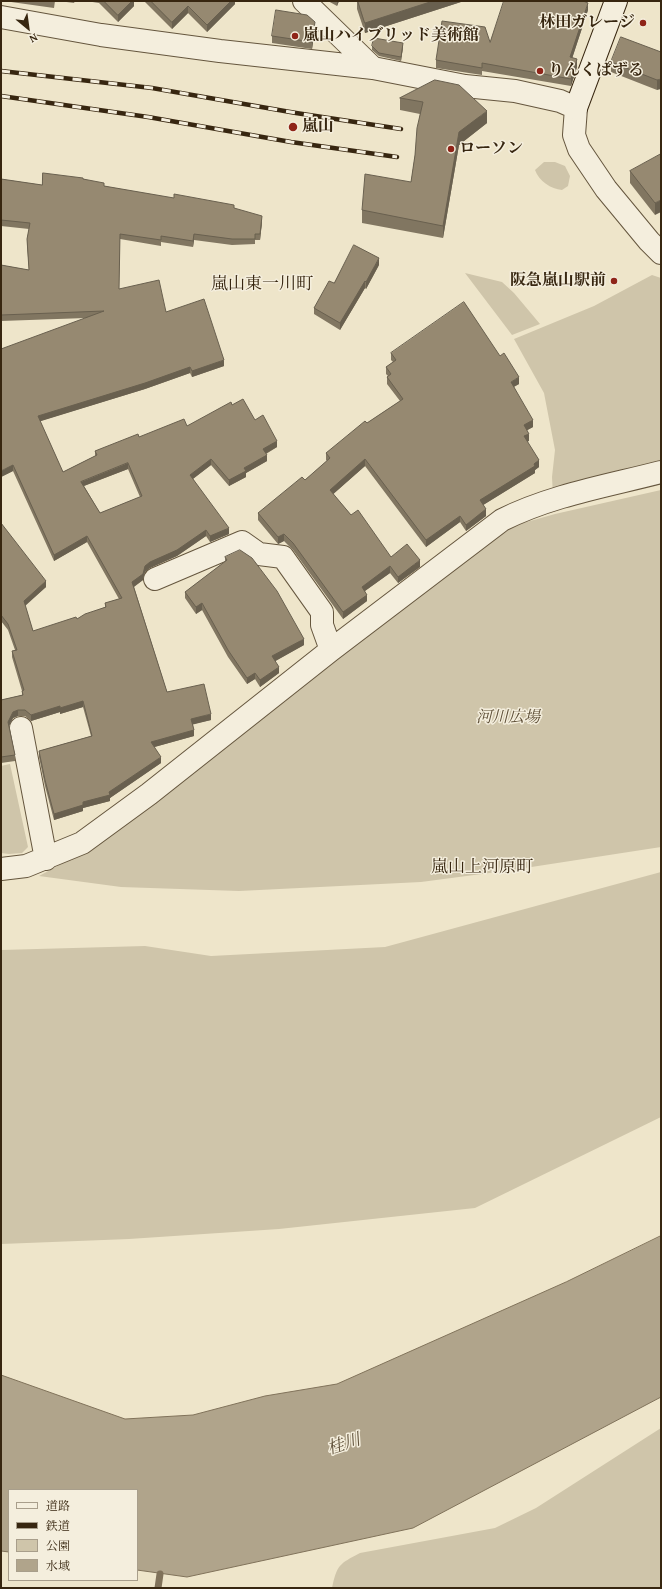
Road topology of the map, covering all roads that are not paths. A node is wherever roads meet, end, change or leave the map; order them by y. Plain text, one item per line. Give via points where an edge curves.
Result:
1 (304, 1) edge
2 (616, 1) edge
3 (1, 17) edge
4 (373, 68) junction
5 (576, 108) junction
6 (661, 253) edge
7 (661, 472) edge
8 (155, 579) dead end
9 (331, 650) junction
10 (21, 728) dead end
11 (46, 859) junction
12 (1, 869) edge

1 - 4 street
2 - 5 street
3 - 4 street via 109,36
4 - 5 street via 465,86 515,91 560,101
5 - 6 street via 574,135 579,149 606,189
7 - 9 street via 546,501 502,520
8 - 9 street via 242,542 259,554 283,557 322,612 322,625
9 - 11 street via 149,794 82,843
10 - 11 street
11 - 12 street via 26,866

